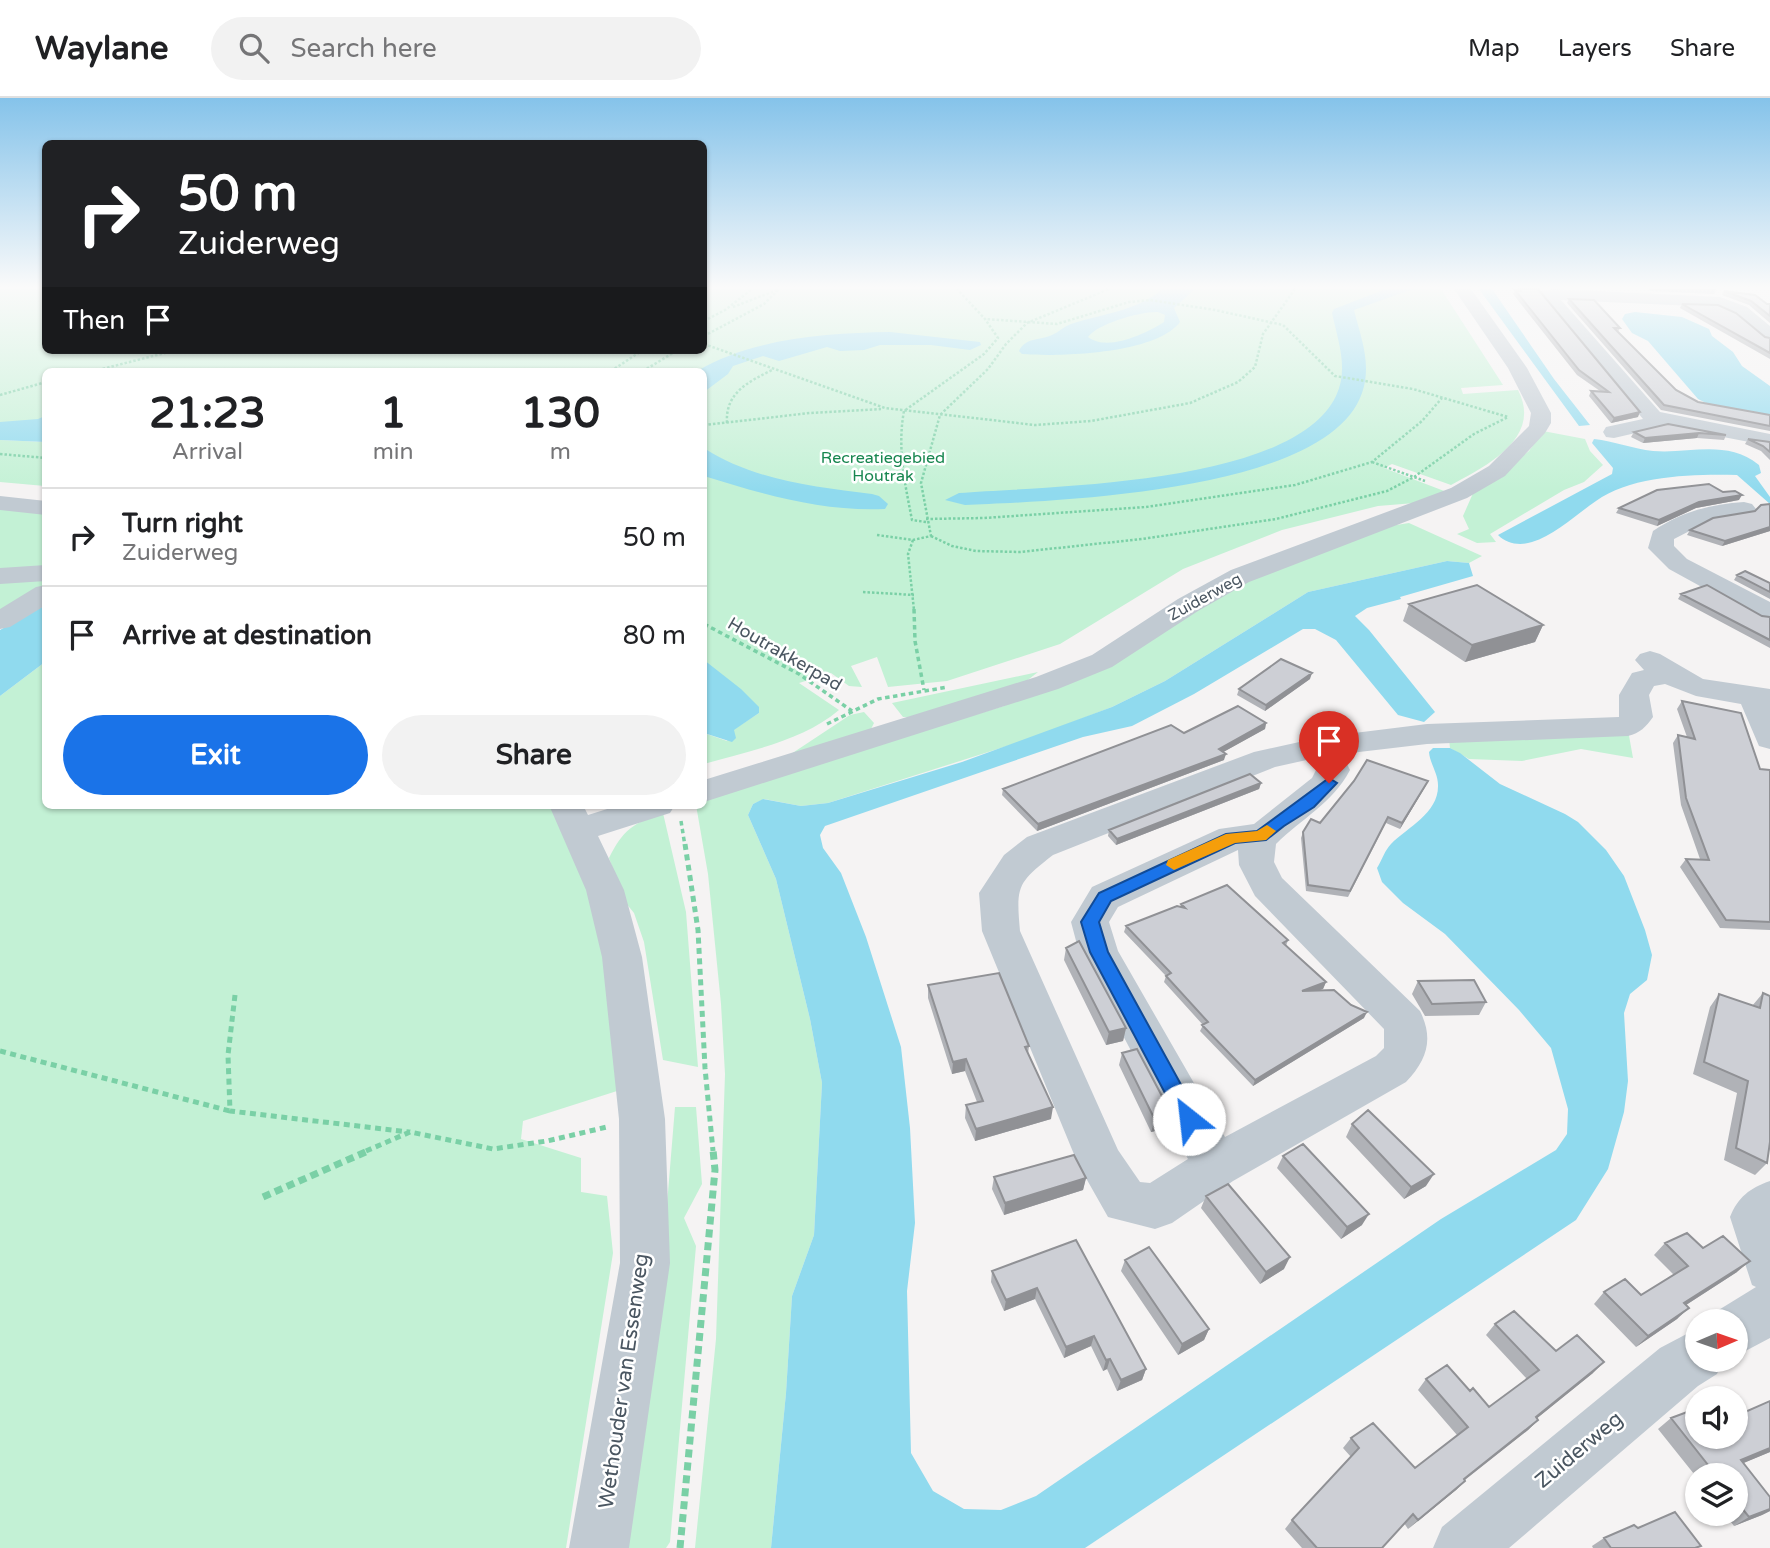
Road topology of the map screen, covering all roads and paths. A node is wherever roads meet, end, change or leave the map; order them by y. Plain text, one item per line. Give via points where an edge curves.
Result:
1 (151, 357) edge
2 (633, 357) edge
3 (667, 357) edge
4 (737, 357) edge
5 (980, 357) edge
6 (997, 357) edge
7 (1255, 357) edge
8 (1316, 357) edge
9 (1508, 357) edge
10 (1600, 357) edge
11 (106, 368) edge
12 (616, 368) edge
13 (648, 368) edge
14 (773, 369) junction
15 (42, 383) edge
16 (0, 395) edge
17 (1442, 398) junction
18 (886, 408) junction
19 (904, 411) junction
20 (940, 415) junction
21 (1665, 420) junction
22 (727, 423) junction
23 (707, 425) edge
24 (1614, 432) dead end
25 (1770, 440) edge
26 (0, 454) edge
27 (42, 458) edge
28 (1372, 462) junction
29 (1414, 477) junction
30 (1459, 493) junction
31 (0, 503) edge
32 (42, 508) edge
33 (1744, 509) dead end
34 (926, 520) junction
35 (877, 535) dead end
36 (931, 536) junction
37 (913, 540) junction
38 (42, 573) edge
39 (0, 576) edge
40 (863, 592) dead end
41 (42, 595) edge
42 (914, 595) junction
43 (1770, 613) edge
44 (0, 621) edge
45 (707, 626) edge
46 (1762, 697) edge
47 (1770, 738) edge
48 (1321, 747) junction
49 (707, 790) edge
50 (669, 811) edge
51 (572, 817) edge
52 (1261, 836) junction
53 (236, 995) dead end
54 (0, 1051) edge
55 (230, 1111) junction
56 (642, 1118) junction
57 (410, 1132) junction
58 (1216, 1166) junction
59 (263, 1197) dead end
60 (1770, 1203) edge
61 (1770, 1268) edge
62 (1770, 1307) edge
63 (1748, 1322) edge
64 (1685, 1363) edge
65 (599, 1548) edge
66 (680, 1548) edge
67 (1463, 1548) edge

1 - 11 path
2 - 12 path
3 - 13 path
4 - 14 path
5 - 19 path
6 - 20 path
7 - 20 path via 1255,367 1238,382 1190,403 1065,424
8 - 17 path via 1335,376
9 - 30 street, Zuiderweg via 1541,413 1541,422 1497,471
10 - 21 street via 1653,417
14 - 18 path
14 - 22 path via 738,389 726,405
15 - 16 path
17 - 28 path
17 - 29 path via 1508,417 1460,442
18 - 19 path
18 - 22 path
19 - 20 path
19 - 34 path via 903,472 912,520
20 - 34 path via 921,483
21 - 24 street
21 - 25 street
22 - 23 path
26 - 27 path
28 - 29 path
28 - 34 path via 1295,485 1146,507
29 - 30 path
29 - 36 path via 1387,491 1300,513 1142,539 998,552 952,546
30 - 49 street, Zuiderweg via 1240,576 1102,661 1047,683
31 - 32 street
33 - 43 street via 1701,515 1678,524 1662,536 1661,548 1678,564
34 - 36 path
35 - 37 path
36 - 37 path
37 - 42 path via 908,554
38 - 39 street
40 - 42 path
41 - 44 street
42 - 45 path, Houtrakkerpad via 915,641 924,690 878,699 852,710 799,674
46 - 47 street
46 - 48 street via 1689,686 1659,667 1643,679 1634,695 1637,717 1628,726 1427,734
48 - 52 street via 1333,770 1329,783 1308,804
48 - 58 street via 1266,759 1040,846 1017,864 998,893 1001,931 1101,1164 1125,1201 1155,1207
50 - 51 street
50 - 66 path via 698,930 715,1170
51 - 56 street, Wethouder van Essenweg via 604,890 622,957
52 - 58 street via 1232,838 1105,897 1090,922 1099,952
52 - 58 street via 1255,859 1268,887 1405,1023 1405,1055 1391,1069
53 - 55 path via 228,1055
54 - 55 path
55 - 57 path
56 - 57 path via 493,1149
56 - 65 street, Wethouder van Essenweg via 645,1263
57 - 59 path
60 - 61 street via 1754,1217
62 - 63 street
64 - 67 street, Zuiderweg

